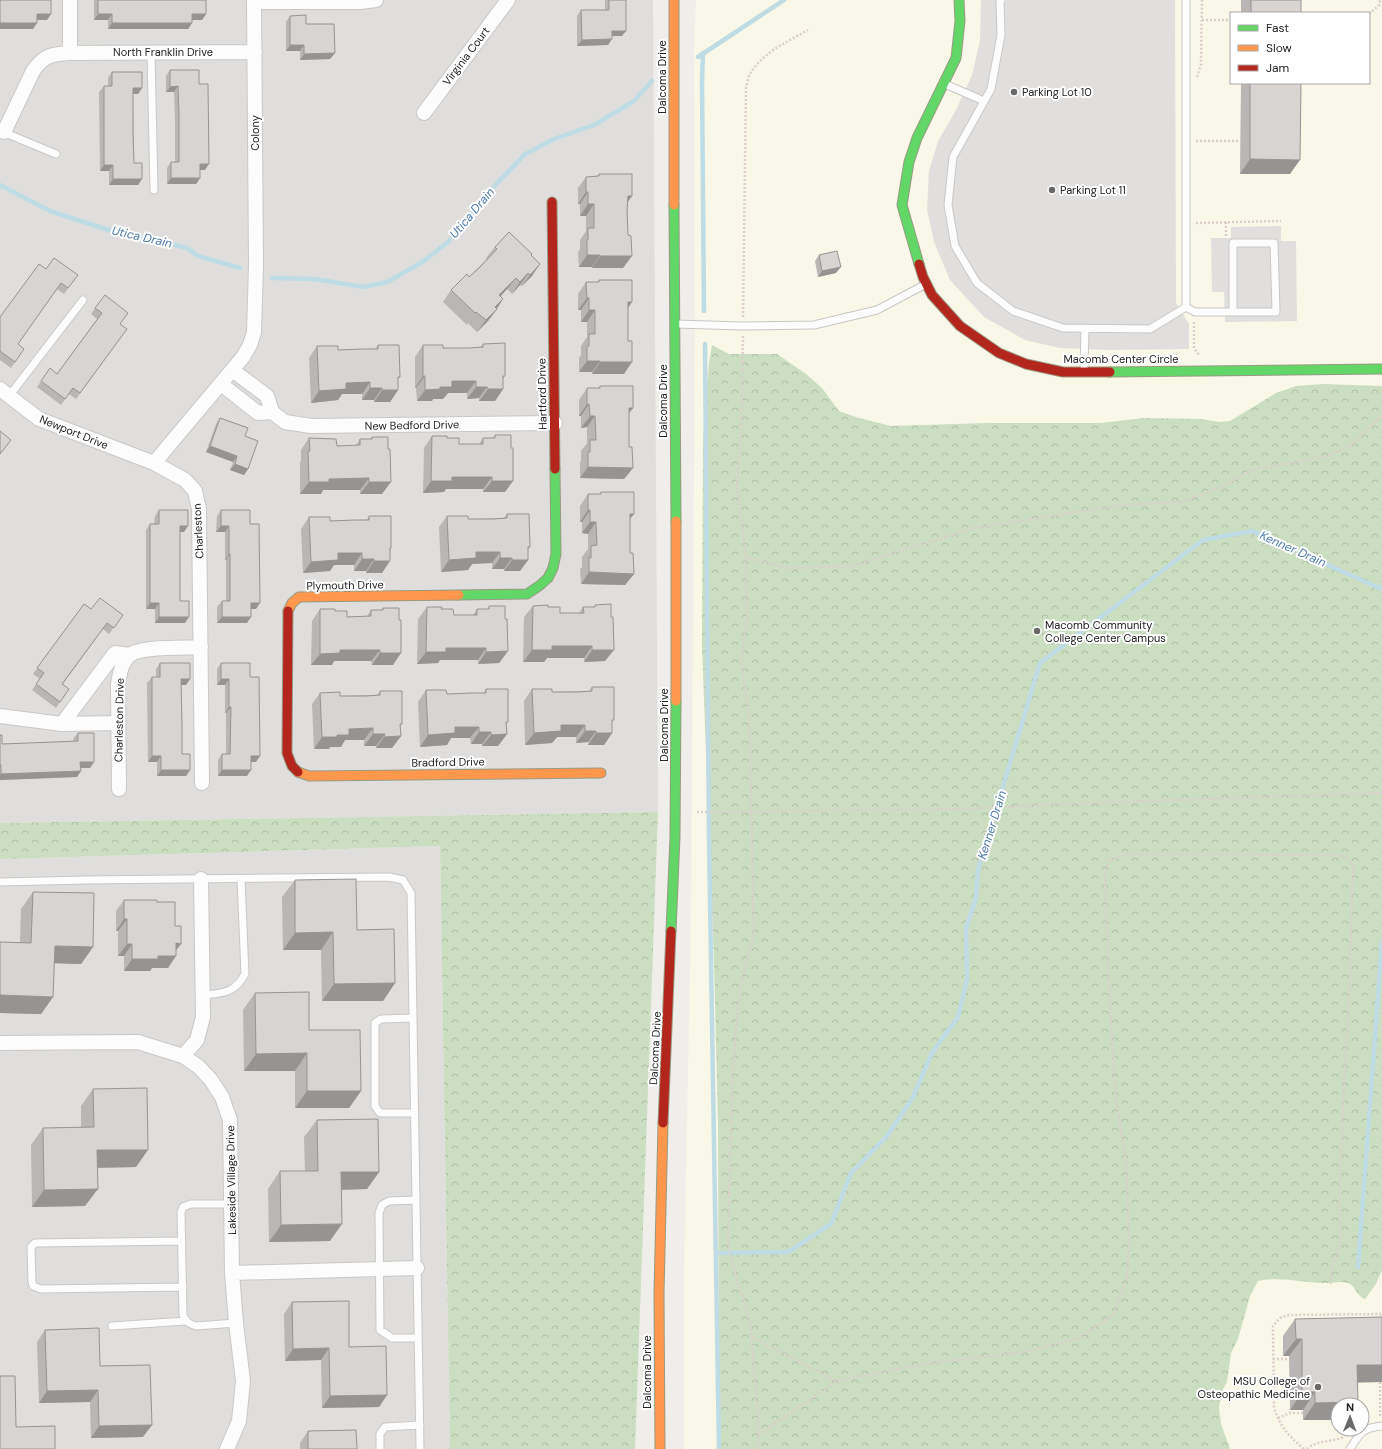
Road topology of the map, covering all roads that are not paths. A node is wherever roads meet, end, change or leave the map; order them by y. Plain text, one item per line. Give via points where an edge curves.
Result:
1 (70, 0) edge
2 (376, 0) edge
3 (508, 0) edge
4 (674, 0) edge
5 (959, 0) edge
6 (1001, 0) edge
7 (1186, 0) edge
8 (254, 1) edge
9 (255, 52) junction
10 (70, 53) junction
11 (151, 53) junction
12 (944, 84) junction
13 (984, 101) junction
14 (424, 113) dead end
15 (2, 131) edge
16 (56, 154) dead end
17 (154, 190) dead end
18 (552, 202) dead end
19 (926, 284) junction
20 (83, 300) dead end
21 (1186, 307) junction
22 (1233, 312) junction
23 (674, 324) junction
24 (1085, 328) junction
25 (1382, 369) edge
26 (232, 370) junction
27 (1084, 372) junction
28 (221, 384) junction
29 (4, 393) edge
30 (272, 412) junction
31 (555, 423) junction
32 (154, 463) junction
33 (544, 582) joint
34 (201, 647) junction
35 (130, 655) junction
36 (0, 716) edge
37 (118, 723) junction
38 (62, 724) junction
39 (295, 771) joint
40 (601, 773) dead end
41 (202, 783) dead end
42 (119, 789) dead end
43 (201, 879) junction
44 (241, 879) junction
45 (0, 882) edge
46 (204, 996) junction
47 (413, 1018) junction
48 (0, 1044) edge
49 (184, 1056) junction
50 (414, 1113) junction
51 (416, 1200) junction
52 (232, 1204) junction
53 (182, 1241) junction
54 (417, 1268) junction
55 (378, 1269) junction
56 (232, 1273) junction
57 (183, 1288) junction
58 (185, 1321) junction
59 (236, 1323) junction
60 (112, 1326) dead end
61 (418, 1338) junction
62 (420, 1425) junction
63 (1382, 1426) edge
64 (227, 1449) edge
65 (380, 1449) edge
66 (420, 1449) edge
67 (660, 1449) edge
68 (1350, 1449) edge

1 - 10 street
2 - 8 street
3 - 14 street, Virginia Court
4 - 23 street, Dalcoma Drive
5 - 12 street, Macomb Center Circle via 960,21 956,58
6 - 13 lane via 1001,36 991,89
7 - 21 lane
8 - 9 street, Colony
9 - 11 street, North Franklin Drive
9 - 26 street, Colony via 256,265 253,338 243,357
10 - 11 street, North Franklin Drive
10 - 15 street, North Franklin Drive via 48,56 39,63
11 - 17 lane
12 - 13 lane
12 - 19 street, Macomb Center Circle via 917,138 909,162 902,205
13 - 24 lane via 953,157 948,205 956,246 977,283 1013,311 1063,328
15 - 16 lane
18 - 31 street, Hartford Drive
19 - 23 lane via 877,310 814,325
19 - 27 street, Macomb Center Circle via 932,295 960,326 999,353 1026,364 1063,372
20 - 29 lane
21 - 22 lane via 1194,312
21 - 24 lane via 1150,329
22 - 22 lane via 1276,312 1274,243 1232,243
23 - 67 street, Dalcoma Drive via 677,632 675,830 661,1212
24 - 27 lane
25 - 27 street, Macomb Center Circle
26 - 28 street
26 - 30 street via 267,396
28 - 30 street, New Bedford Drive via 258,413
28 - 32 street
29 - 32 street, Newport Drive via 39,419
30 - 31 street, New Bedford Drive via 285,422 310,426
31 - 33 street, Hartford Drive via 556,554 550,576
32 - 34 street, Charleston via 185,480 195,491 199,509
33 - 39 street, Plymouth Drive via 527,594 299,598 290,604 287,609 287,754
34 - 35 street via 147,649
34 - 41 street, Charleston
35 - 37 street, Charleston Drive via 121,668 118,684
35 - 38 street via 115,653
36 - 38 street
37 - 38 street
37 - 42 street, Charleston Drive
39 - 40 street, Bradford Drive via 309,776
43 - 44 lane
43 - 45 lane
43 - 46 street
44 - 46 lane via 245,974 240,984 232,989
44 - 47 lane via 389,877 403,880 411,893
46 - 49 street via 203,1017 197,1040
47 - 50 lane
47 - 50 lane via 381,1019 375,1023 375,1106 380,1112
48 - 49 street, Lakeside Village Drive via 138,1042
49 - 52 street, Lakeside Village Drive via 211,1080 222,1097 230,1120
50 - 51 lane
51 - 54 lane
51 - 55 lane via 389,1201 382,1205 378,1213
52 - 53 lane via 191,1204 183,1207
52 - 56 street, Lakeside Village Drive
53 - 57 lane
53 - 57 lane via 35,1243 31,1247 32,1282 33,1286 41,1289
54 - 55 street
54 - 61 lane
55 - 56 street
55 - 61 lane via 380,1330 392,1338
56 - 59 street, Lakeside Village Drive
57 - 58 lane
58 - 59 lane via 196,1326
58 - 60 lane
59 - 64 street, Lakeside Village Drive via 243,1381 239,1421
61 - 62 lane
62 - 65 lane via 385,1427 380,1434
62 - 66 lane
63 - 68 lane via 1370,1427 1360,1434

